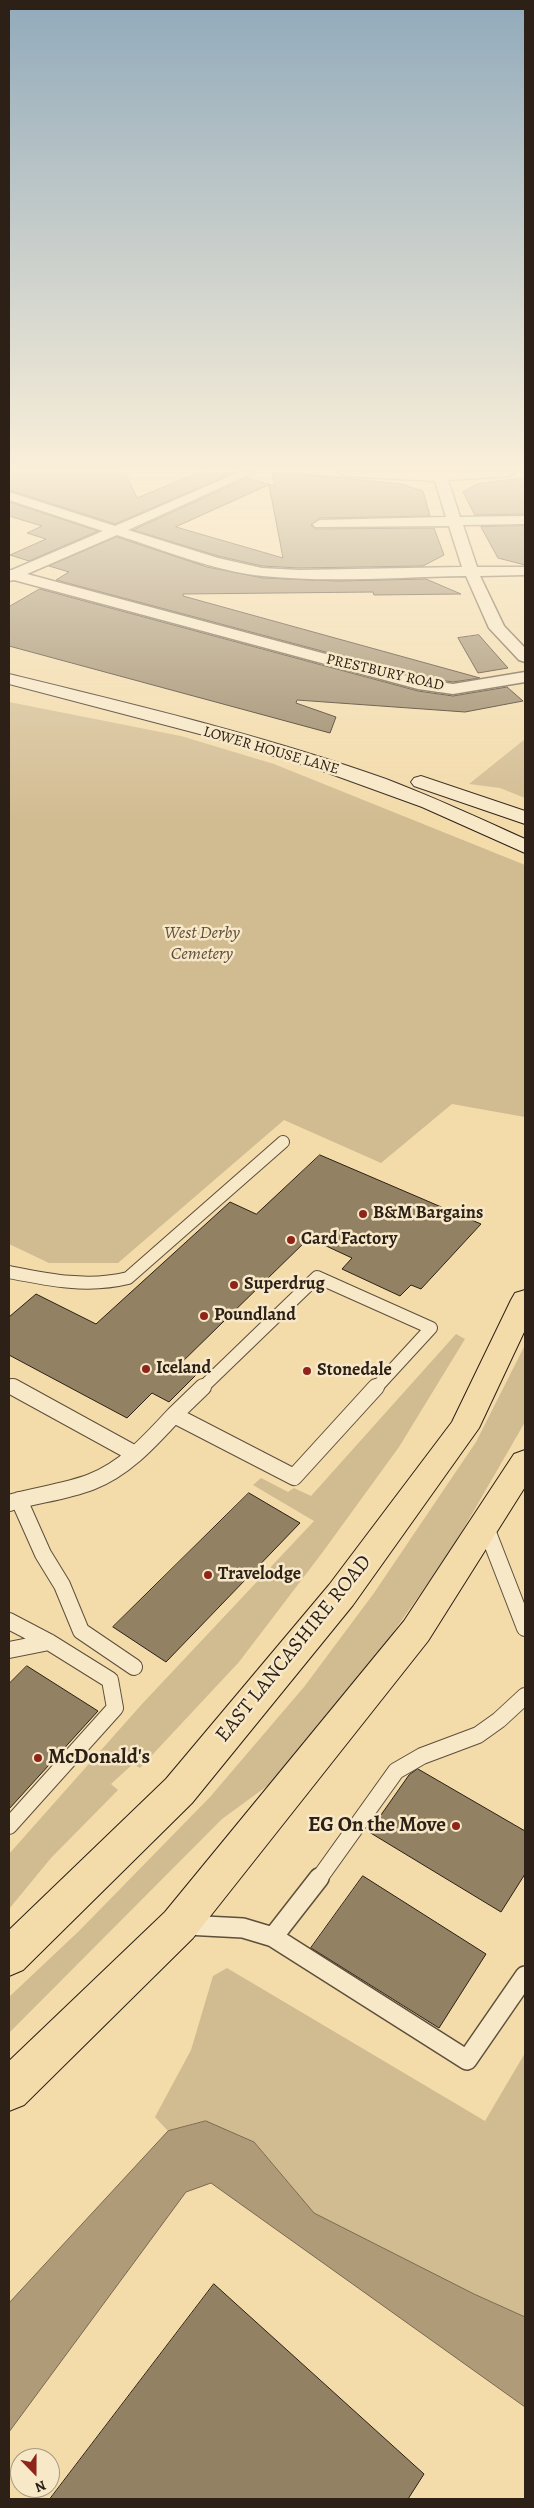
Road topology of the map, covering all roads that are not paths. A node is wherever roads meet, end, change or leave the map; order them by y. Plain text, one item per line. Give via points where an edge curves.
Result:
1 (63, 589) edge
2 (478, 589) edge
3 (525, 657) edge
4 (9, 666) edge
5 (525, 677) edge
6 (9, 679) edge
7 (453, 793) junction
8 (525, 818) edge
9 (525, 826) edge
10 (525, 847) edge
11 (282, 1142) dead end
12 (9, 1272) edge
13 (525, 1300) edge
14 (9, 1385) edge
15 (174, 1416) junction
16 (135, 1454) junction
17 (525, 1462) edge
18 (14, 1502) edge
19 (485, 1525) junction
20 (9, 1621) edge
21 (525, 1628) edge
22 (49, 1642) junction
23 (9, 1650) edge
24 (134, 1667) dead end
25 (525, 1696) edge
26 (9, 1826) edge
27 (179, 1925) junction
28 (273, 1937) junction
29 (9, 1957) edge
30 (525, 1976) edge
31 (9, 2090) edge

1 - 5 street, PRESTBURY ROAD via 418,684 453,689
2 - 3 street via 497,628
4 - 7 street, LOWER HOUSE LANE via 326,752
6 - 10 street, LOWER HOUSE LANE via 326,767 429,803
7 - 8 street, LOWER HOUSE LANE
7 - 9 street
11 - 12 lane via 128,1278 78,1282
13 - 29 highway, EAST LANCASHIRE ROAD via 464,1428 341,1595 179,1791
14 - 16 lane
15 - 15 lane via 317,1276 431,1328 294,1477
15 - 16 lane
16 - 18 lane via 90,1482
17 - 19 highway
18 - 24 lane via 62,1585 81,1631
19 - 21 lane
19 - 27 highway via 416,1631
20 - 22 lane
22 - 23 lane
22 - 26 lane via 110,1680 114,1708
25 - 28 lane via 495,1723 471,1738 409,1760 396,1771
27 - 28 lane via 243,1928
27 - 31 highway
28 - 30 lane via 466,2060

